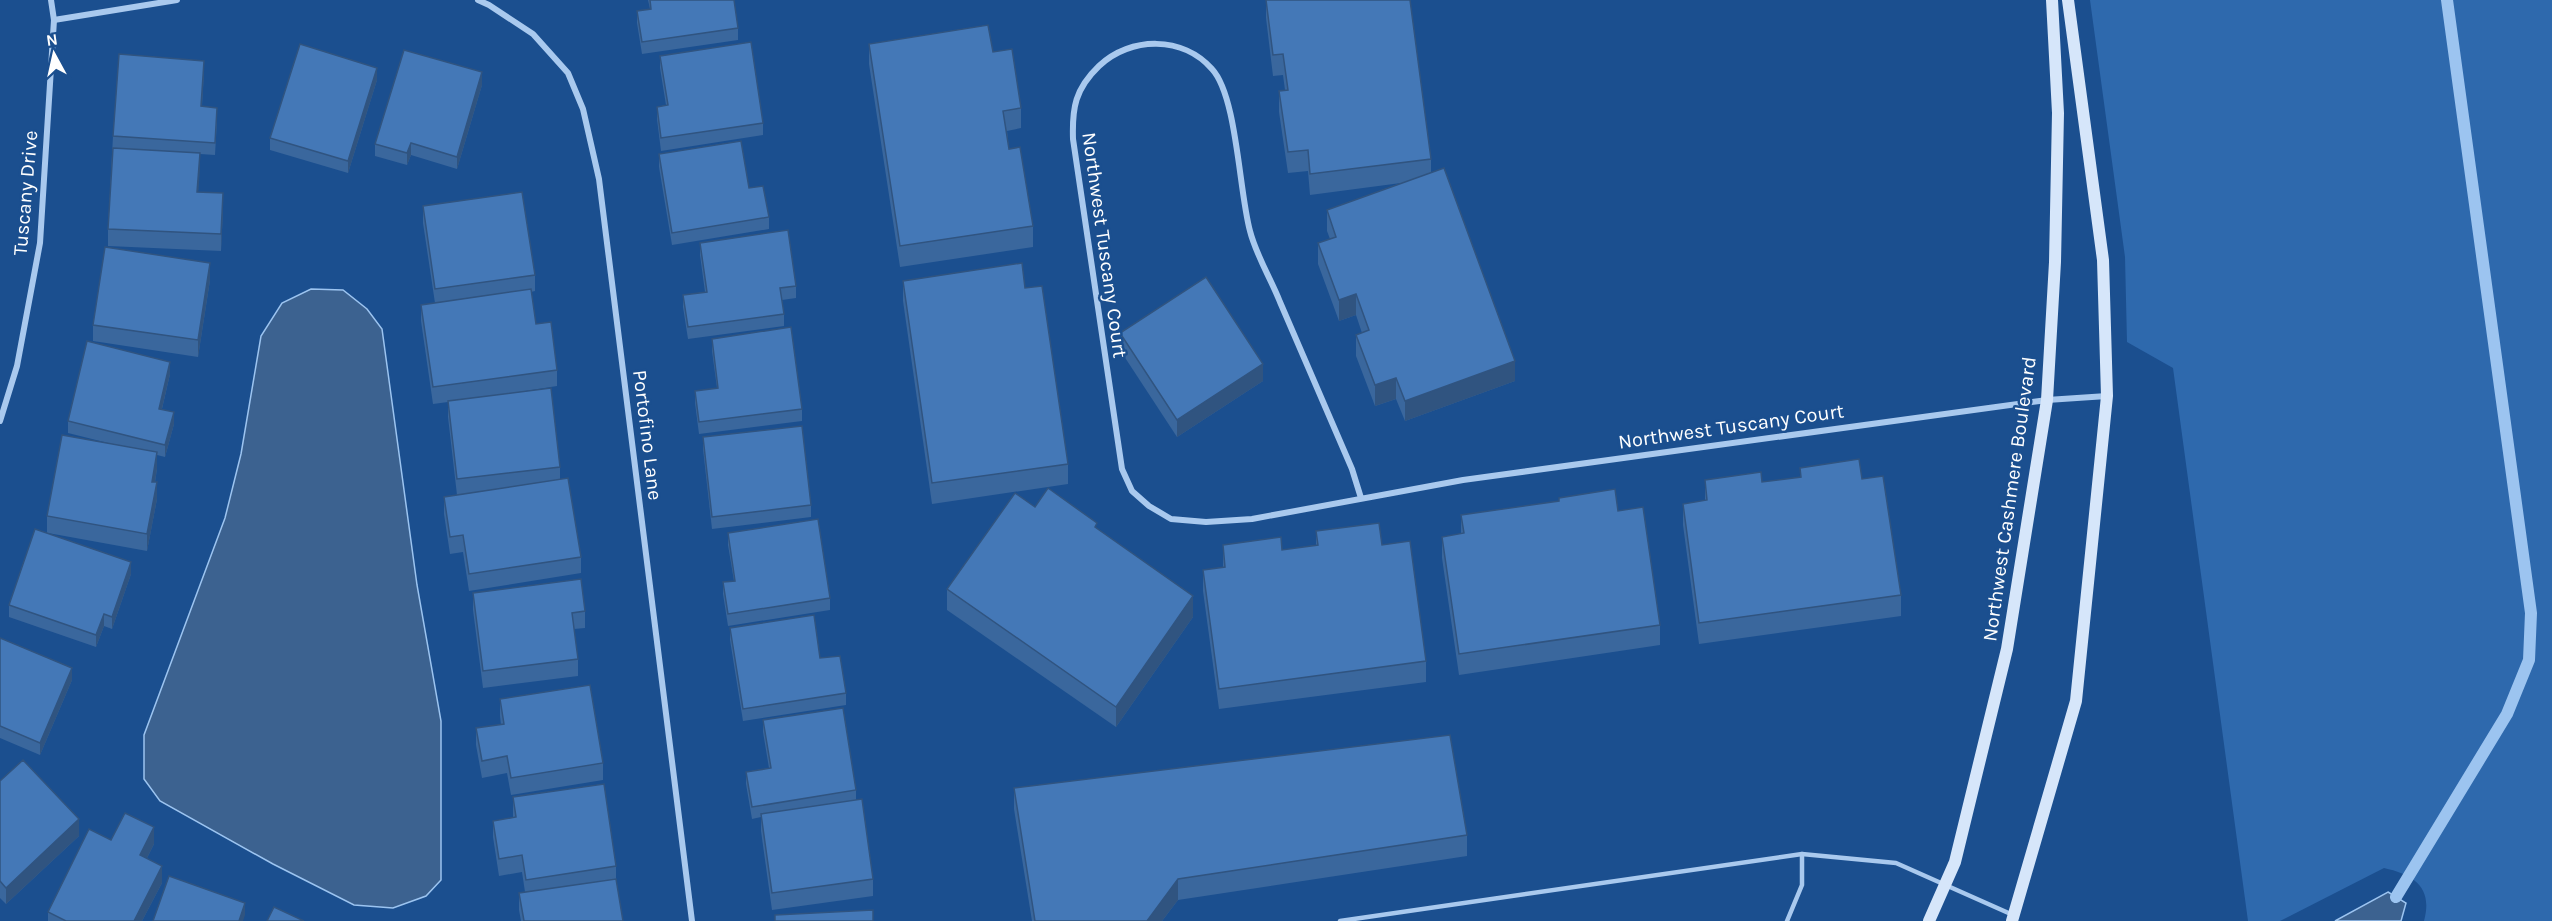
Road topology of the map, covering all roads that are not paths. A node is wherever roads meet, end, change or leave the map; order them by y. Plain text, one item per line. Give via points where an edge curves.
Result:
1 (51, 0) edge
2 (177, 0) edge
3 (478, 0) edge
4 (2052, 0) edge
5 (2068, 0) edge
6 (54, 20) junction
7 (2107, 396) junction
8 (2047, 400) junction
9 (0, 421) edge
10 (1361, 498) junction
11 (1802, 854) junction
12 (1944, 886) junction
13 (2013, 918) edge
14 (693, 921) edge
15 (1340, 921) edge
16 (1787, 921) edge
17 (1929, 921) edge

1 - 6 street, Tuscany Drive
2 - 6 street
3 - 14 street, Portofino Lane via 533,34 568,73 583,108 599,179
4 - 8 street, Northwest Cashmere Boulevard via 2058,113
5 - 7 street via 2103,260
6 - 9 street, Tuscany Drive via 40,243 16,366
7 - 8 street, Northwest Tuscany Court
7 - 13 street via 2076,701
8 - 10 street, Northwest Tuscany Court via 1463,480
8 - 12 street, Northwest Cashmere Boulevard via 2007,649 1955,862
10 - 10 street, Northwest Tuscany Court via 1250,234 1228,99 1214,70 1195,53 1171,44 1144,43 1118,51 1082,86 1072,110 1116,444 1132,491 1171,519 1206,522 1252,519
11 - 12 lane via 1896,863
11 - 15 lane
11 - 16 lane via 1802,885
12 - 13 lane
12 - 17 street, Northwest Cashmere Boulevard

